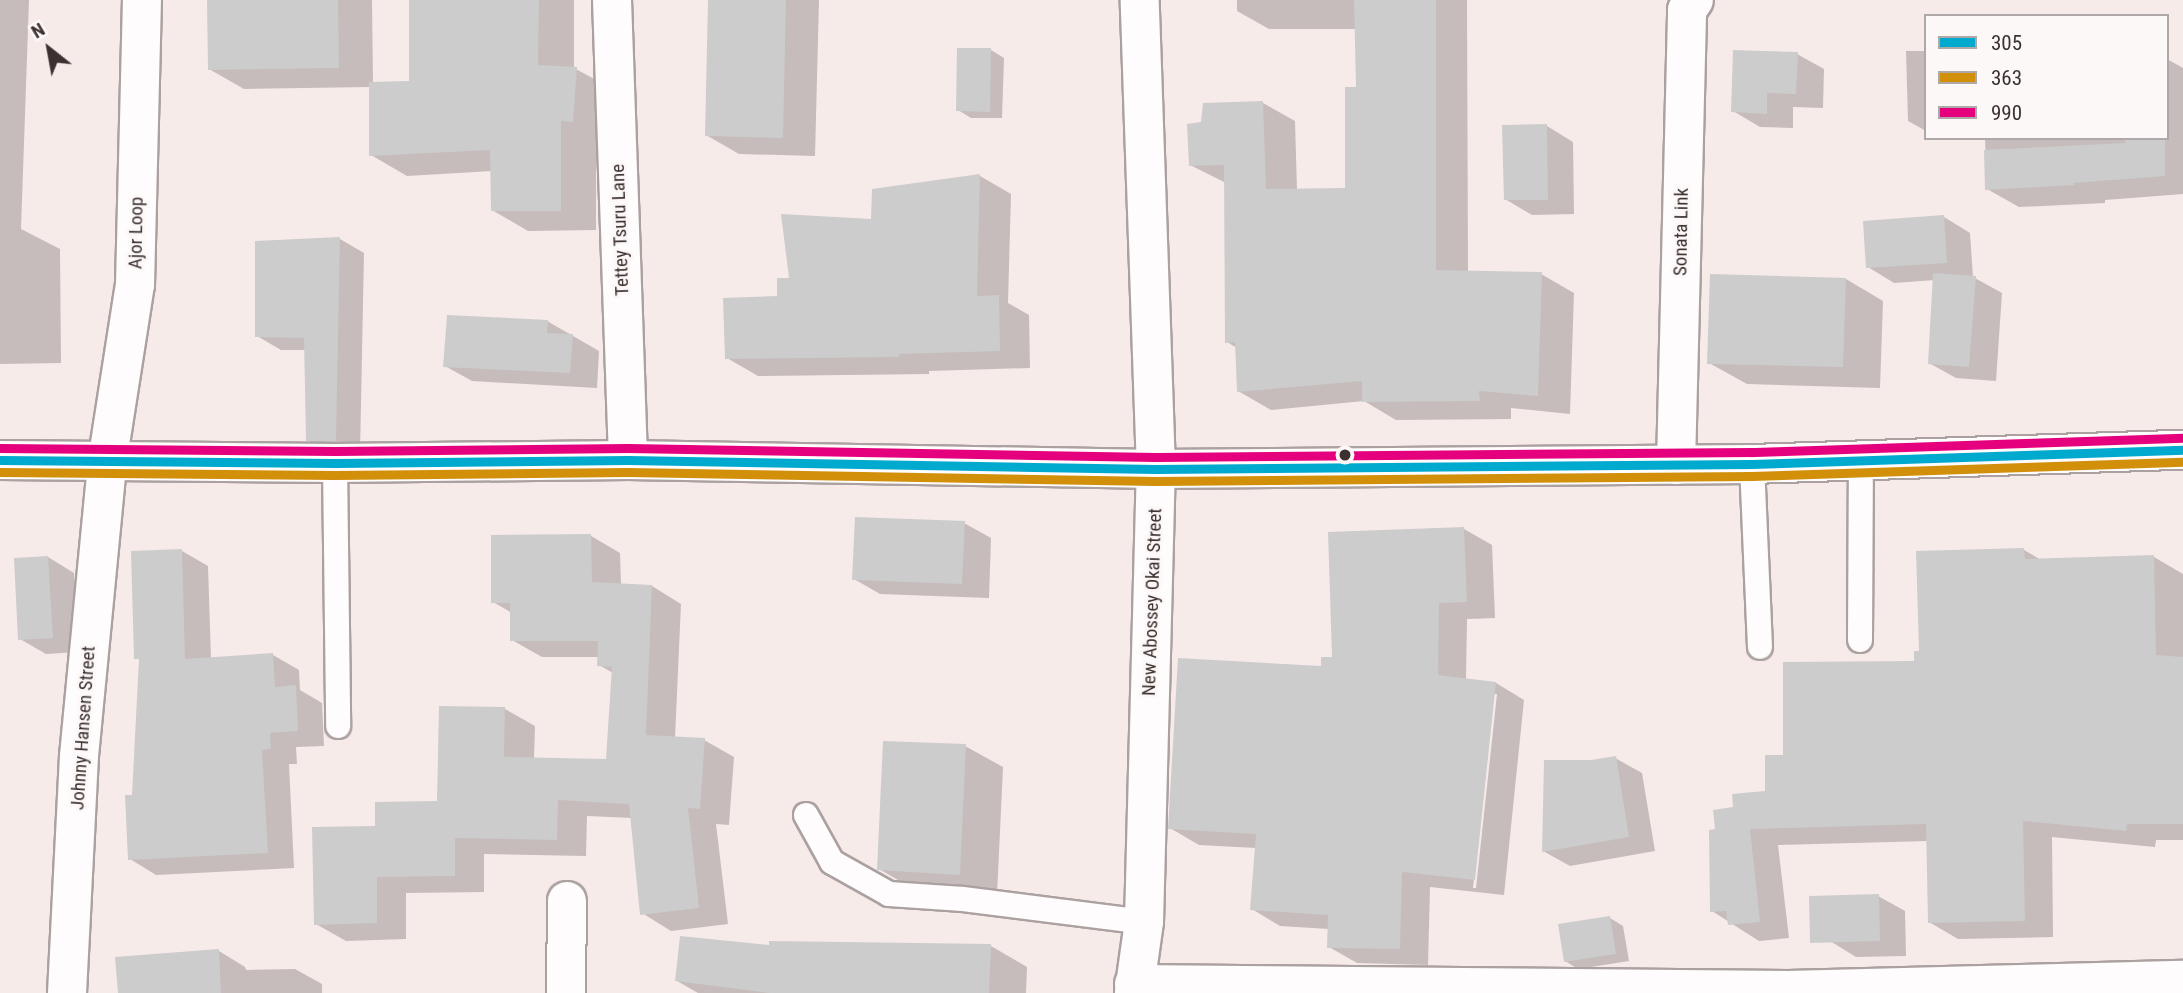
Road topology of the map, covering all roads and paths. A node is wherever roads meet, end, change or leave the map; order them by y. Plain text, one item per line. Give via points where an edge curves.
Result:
1 (142, 0) edge
2 (612, 0) edge
3 (1140, 0) edge
4 (1694, 0) edge
5 (2183, 450) edge
6 (0, 460) edge
7 (628, 460) junction
8 (1861, 461) junction
9 (107, 463) junction
10 (335, 463) junction
11 (1752, 464) junction
12 (1676, 465) junction
13 (1156, 468) junction
14 (1860, 640) dead end
15 (1760, 648) dead end
16 (338, 726) dead end
17 (806, 815) dead end
18 (567, 901) dead end
19 (1144, 922) junction
20 (2183, 980) edge
21 (1134, 989) edge
22 (1788, 991) edge
23 (67, 993) edge
24 (566, 993) edge

1 - 9 street, Ajor Loop via 135,285
2 - 7 street, Tettey Tsuru Lane
3 - 13 street, New Abossey Okai Street
4 - 12 street, Sonata Link via 1687,10
5 - 8 street
6 - 9 street
7 - 10 street
7 - 13 street
8 - 11 street
8 - 14 lane
9 - 10 street
9 - 23 street, Johnny Hansen Street via 79,756
10 - 16 lane
11 - 12 street
11 - 15 lane
12 - 13 street
13 - 19 street, New Abossey Okai Street
17 - 19 lane via 832,862 889,894
18 - 24 street
19 - 21 street, New Abossey Okai Street
20 - 22 street
21 - 22 street

